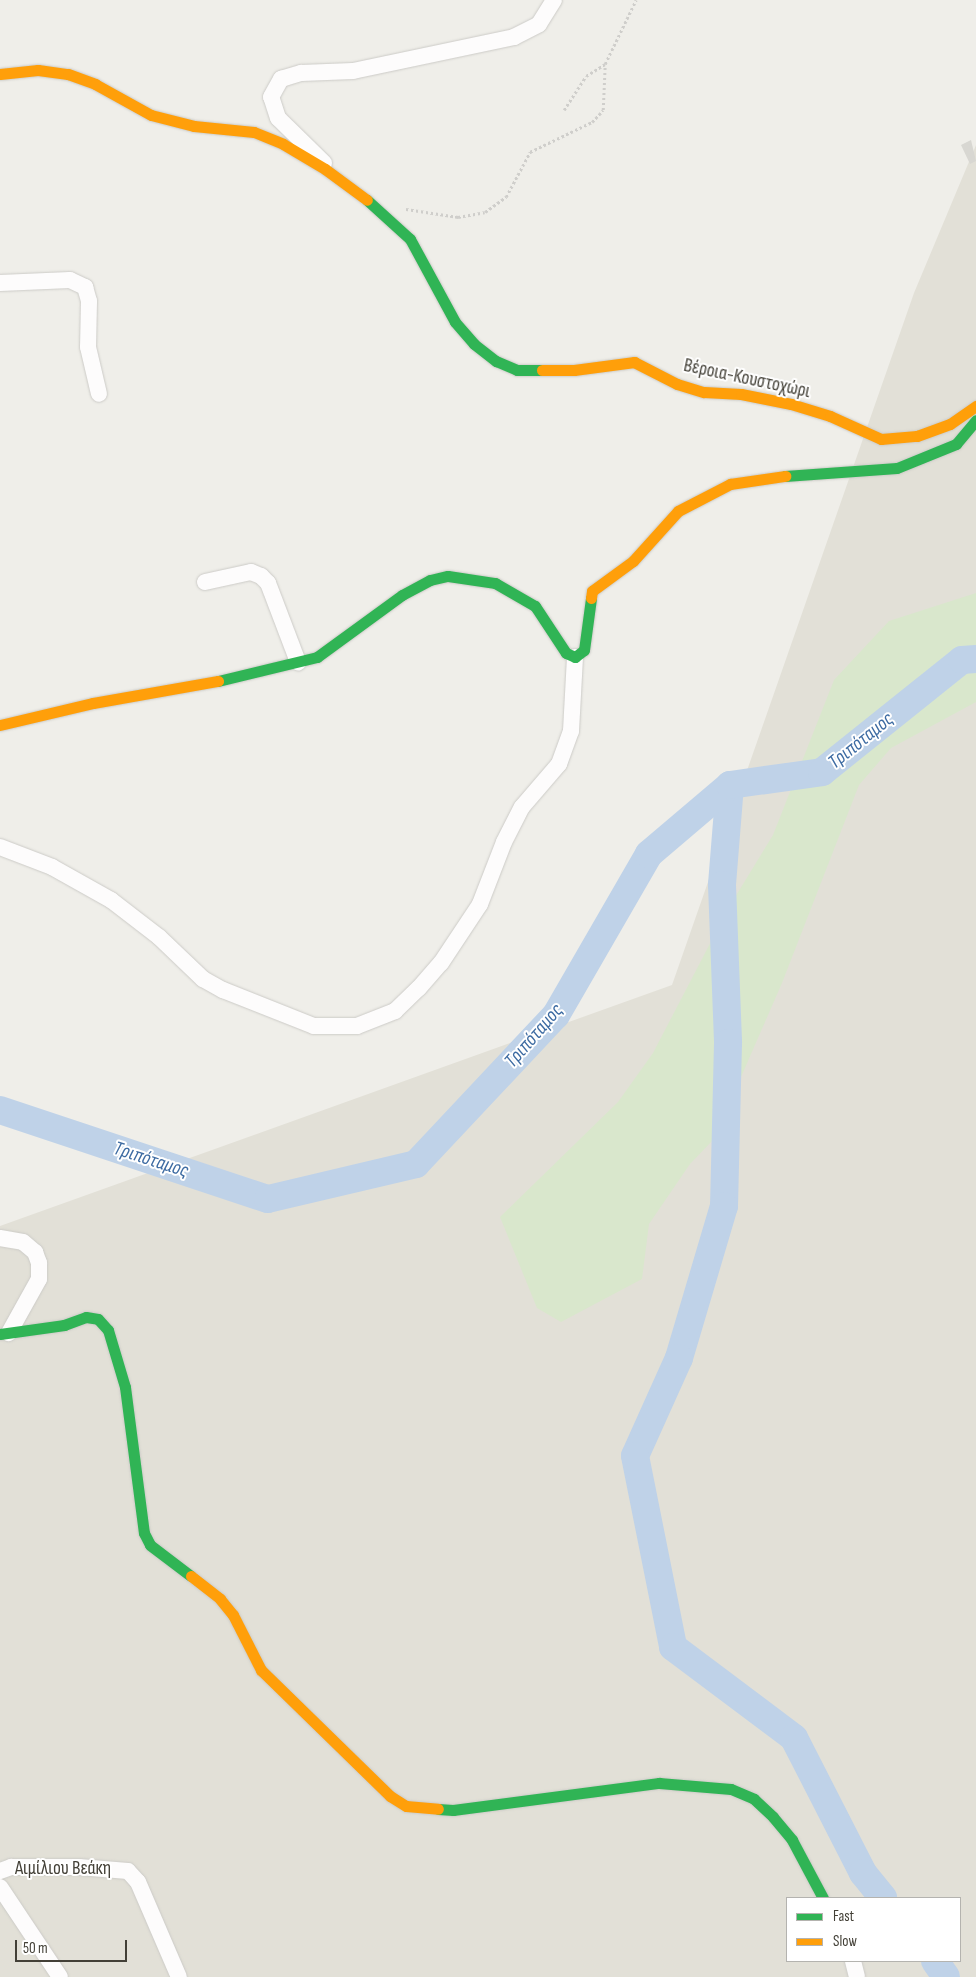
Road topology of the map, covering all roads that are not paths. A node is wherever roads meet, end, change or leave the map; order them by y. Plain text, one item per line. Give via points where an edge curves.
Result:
1 (554, 0) edge
2 (0, 74) edge
3 (334, 176) junction
4 (0, 283) edge
5 (99, 394) dead end
6 (976, 406) edge
7 (976, 420) edge
8 (205, 582) dead end
9 (574, 657) junction
10 (298, 662) junction
11 (0, 726) edge
12 (0, 847) edge
13 (0, 1238) edge
14 (5, 1334) edge
15 (0, 1871) edge
16 (0, 1887) edge
17 (822, 1897) edge
18 (60, 1977) edge
19 (179, 1977) edge

1 - 3 street via 538,24 514,37 353,71 301,73 281,80 271,97 278,118 311,147
2 - 3 street, Βέροια-Κουστοχώρι via 38,70 68,74 95,84 151,115 194,126 254,132 283,144
3 - 6 street, Βέροια-Κουστοχώρι via 410,238 455,322 474,344 496,361 517,370 540,372 634,362 677,384 704,392 741,394 791,404 830,416 881,439 918,436 950,424
4 - 5 street via 70,280 85,287 89,301 88,347
7 - 9 street via 956,444 897,468 764,476 730,484 678,511 633,561 592,590 584,650
8 - 10 street via 251,572 261,576 268,583
9 - 10 street via 566,652 535,606 495,584 448,576 430,580 402,595 317,657
9 - 12 street via 571,731 559,764 522,807 504,842 480,904 441,963 419,988 395,1011 357,1026 314,1026 223,990 203,979 159,937 111,900 52,868
10 - 11 street via 209,683 93,703
13 - 14 street via 23,1242 40,1263 39,1279
14 - 17 street via 64,1325 86,1317 98,1319 108,1330 125,1387 144,1533 150,1545 220,1598 261,1670 390,1796 406,1806 453,1810 660,1783 731,1789 754,1799 787,1835
15 - 19 street, Αιμίλιου Βεάκη via 11,1867 79,1867 128,1871 138,1882
16 - 18 street

